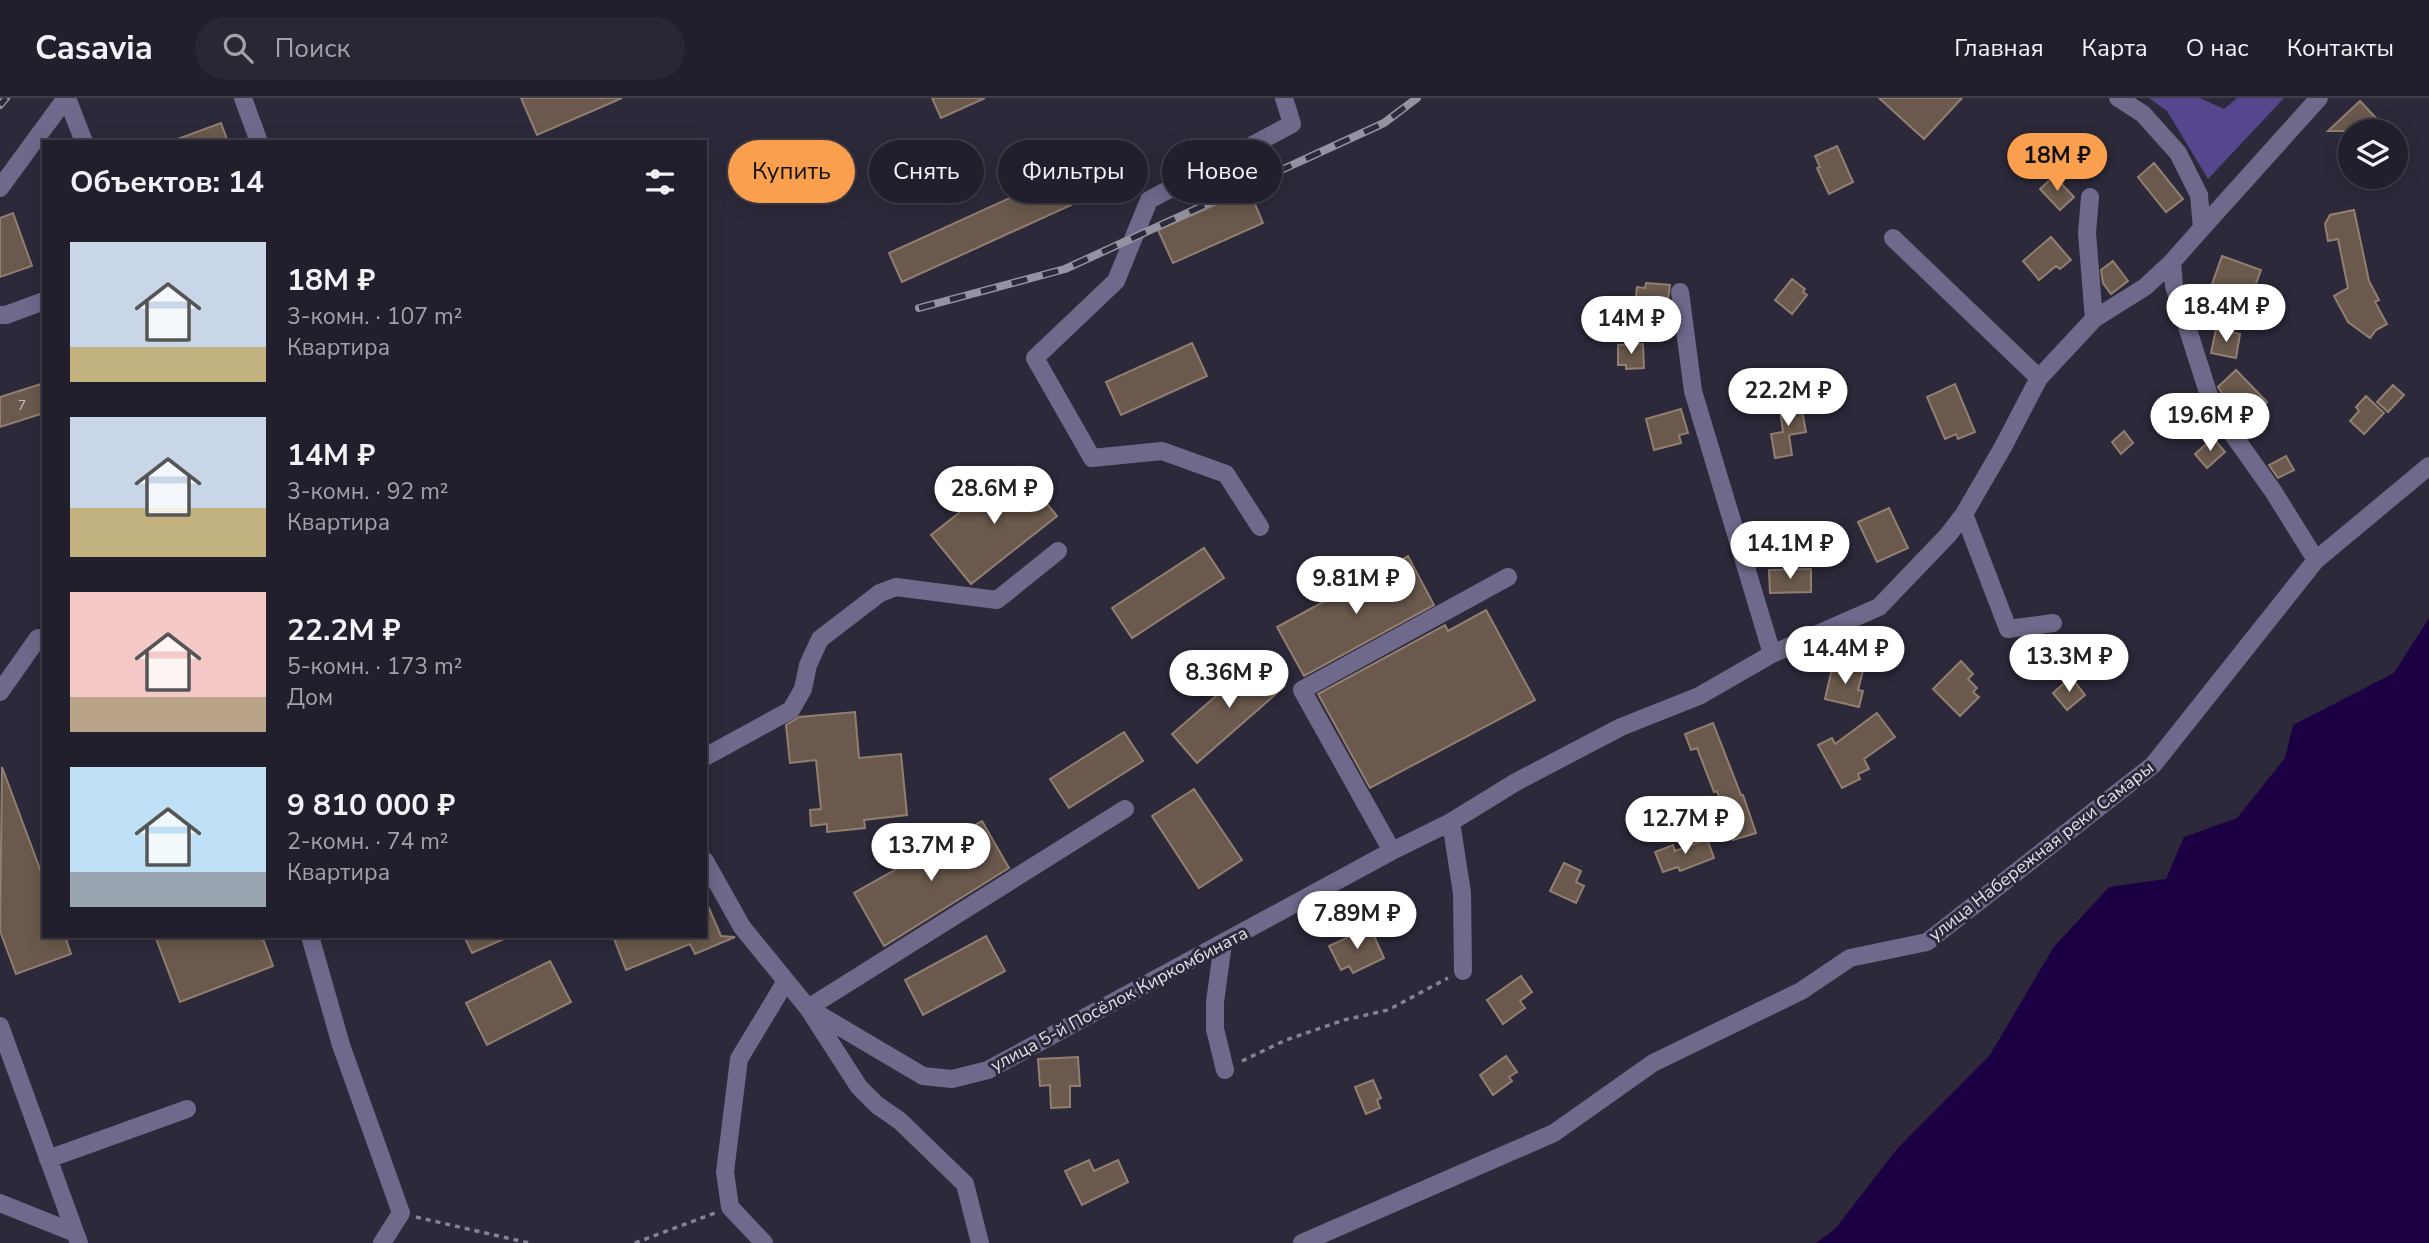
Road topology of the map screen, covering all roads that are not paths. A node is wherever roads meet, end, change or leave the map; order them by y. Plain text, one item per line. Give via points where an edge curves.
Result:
1 (66, 98) edge
2 (243, 98) edge
3 (1283, 98) edge
4 (2118, 98) edge
5 (2319, 98) edge
6 (83, 140) edge
7 (258, 140) edge
8 (0, 188) edge
9 (2091, 197) dead end
10 (2202, 228) junction
11 (1893, 238) dead end
12 (2172, 262) junction
13 (1680, 292) dead end
14 (42, 302) edge
15 (0, 315) edge
16 (2094, 319) junction
17 (2039, 378) junction
18 (2429, 466) edge
19 (1964, 514) junction
20 (1260, 527) dead end
21 (1058, 551) dead end
22 (2316, 560) junction
23 (1508, 577) dead end
24 (2053, 623) dead end
25 (38, 638) dead end
26 (1772, 654) junction
27 (0, 692) edge
28 (707, 756) edge
29 (1125, 809) dead end
30 (1451, 822) junction
31 (1392, 850) junction
32 (707, 865) edge
33 (311, 938) edge
34 (1223, 943) junction
35 (1463, 971) road end
36 (786, 981) junction
37 (808, 1008) junction
38 (0, 1026) edge
39 (1224, 1070) road end
40 (187, 1109) dead end
41 (48, 1159) junction
42 (0, 1203) edge
43 (77, 1238) edge
44 (382, 1243) edge
45 (764, 1243) edge
46 (980, 1243) edge
47 (1302, 1243) edge

1 - 6 street
1 - 8 street
2 - 7 street
3 - 20 street via 1292,124 1149,200 1116,281 1035,358 1092,458 1161,451 1226,474
4 - 10 street via 2143,114 2178,153 2200,195
5 - 10 street, улица 5-й Посёлок Киркомбината
9 - 16 street via 2087,233
10 - 12 street, улица 5-й Посёлок Киркомбината
11 - 17 street
12 - 16 street, улица 5-й Посёлок Киркомбината
12 - 22 street via 2174,286 2212,405
13 - 26 street via 1693,391
14 - 15 street
16 - 17 street, улица 5-й Посёлок Киркомбината
17 - 19 street, улица 5-й Посёлок Киркомбината
18 - 22 street, улица Набережная реки Самары
19 - 24 street via 2008,629
19 - 26 street, улица 5-й Посёлок Киркомбината via 1879,607
21 - 28 street via 997,600 897,587 880,593 820,639 791,710
22 - 47 street, улица Набережная реки Самары via 2153,765 1927,942 1850,958 1801,991 1653,1063 1554,1133
23 - 31 street via 1302,690
25 - 27 street
26 - 30 street, улица 5-й Посёлок Киркомбината via 1699,696 1621,727
29 - 37 street
30 - 31 street, улица 5-й Посёлок Киркомбината
30 - 35 street via 1462,893
31 - 34 street, улица 5-й Посёлок Киркомбината
32 - 36 street, улица 5-й Посёлок Киркомбината via 742,926
33 - 44 street via 341,1045 401,1213
34 - 37 street, улица 5-й Посёлок Киркомбината via 988,1070 952,1079 923,1076
34 - 39 street via 1215,1029
36 - 37 street, улица 5-й Посёлок Киркомбината
36 - 45 street via 739,1059 725,1172 730,1207
37 - 46 street via 859,1087 965,1184
38 - 41 street
40 - 41 street
41 - 43 street
42 - 43 street

